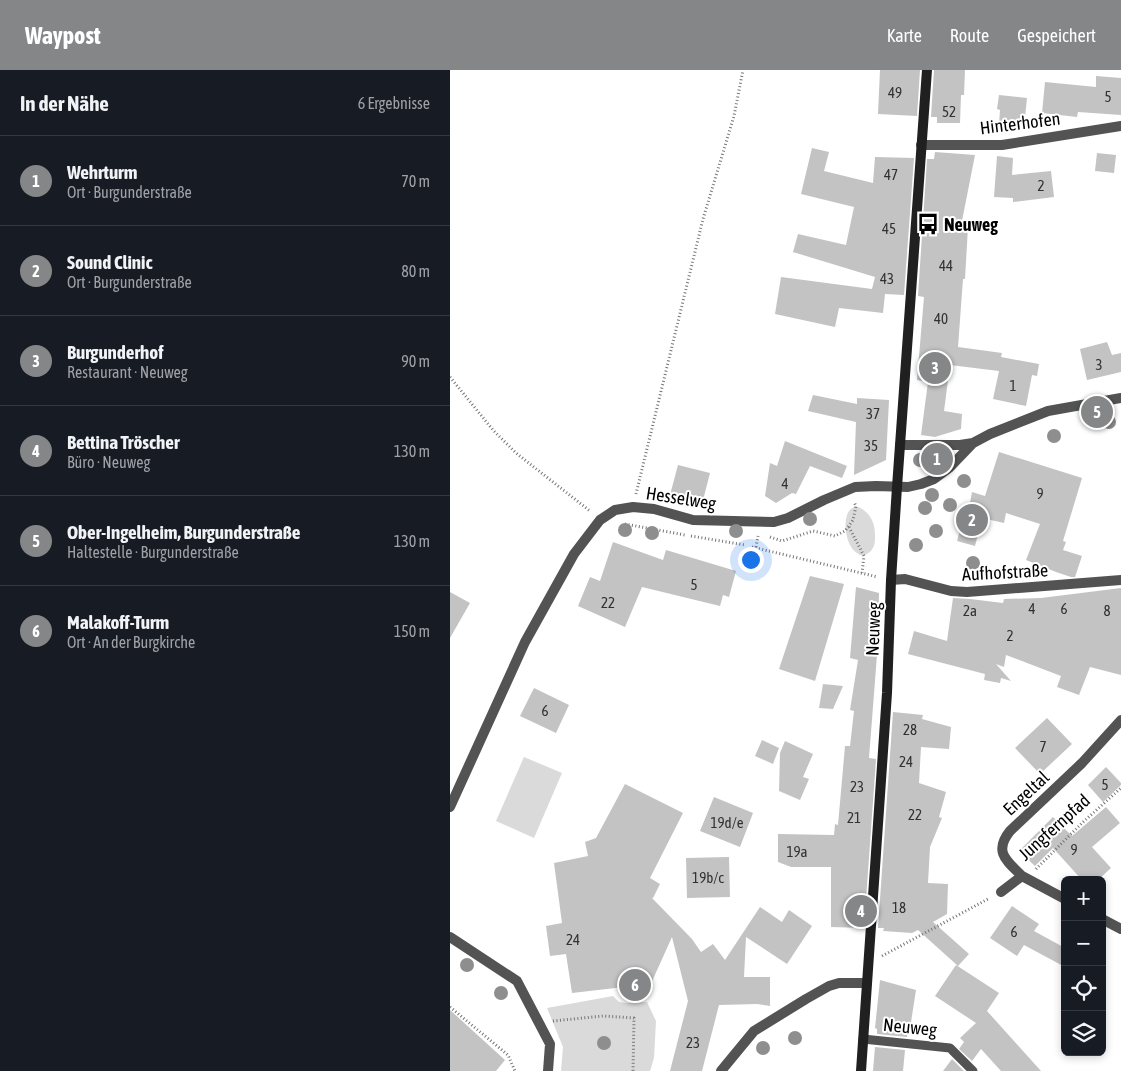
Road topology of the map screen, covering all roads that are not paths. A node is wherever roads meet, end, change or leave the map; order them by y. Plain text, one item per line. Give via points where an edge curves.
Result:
1 (927, 70) edge
2 (1121, 126) edge
3 (921, 145) junction
4 (1121, 398) edge
5 (973, 443) junction
6 (900, 445) junction
7 (897, 487) junction
8 (891, 580) junction
9 (1121, 580) edge
10 (1121, 720) edge
11 (450, 807) edge
12 (1022, 876) junction
13 (1001, 892) road end
14 (1061, 897) edge
15 (1106, 921) edge
16 (1121, 929) edge
17 (450, 938) edge
18 (868, 983) junction
19 (864, 1039) junction
20 (548, 1071) edge
21 (721, 1071) edge
22 (861, 1071) edge
23 (973, 1071) edge

1 - 3 street, Neuweg
2 - 3 street, Hinterhofen via 1002,145
3 - 6 street, Neuweg
4 - 5 street via 1048,411
5 - 6 street
5 - 7 street, Hesselweg via 934,479
6 - 7 street, Neuweg
7 - 8 street, Neuweg
7 - 11 street, Hesselweg via 855,487 774,522 693,520 633,507 615,510 600,520 574,554 525,642
8 - 9 street, Aufhofstraße via 905,579 967,592
8 - 18 street, Neuweg
10 - 12 street, Engeltal via 1005,836 1004,858
12 - 13 street
12 - 14 street, Jungfernpfad
15 - 16 street
17 - 20 street via 517,980 550,1044
18 - 19 street, Neuweg
18 - 21 street via 839,983 806,999 754,1031
19 - 22 street, Neuweg
19 - 23 lane, Neuweg via 950,1048

